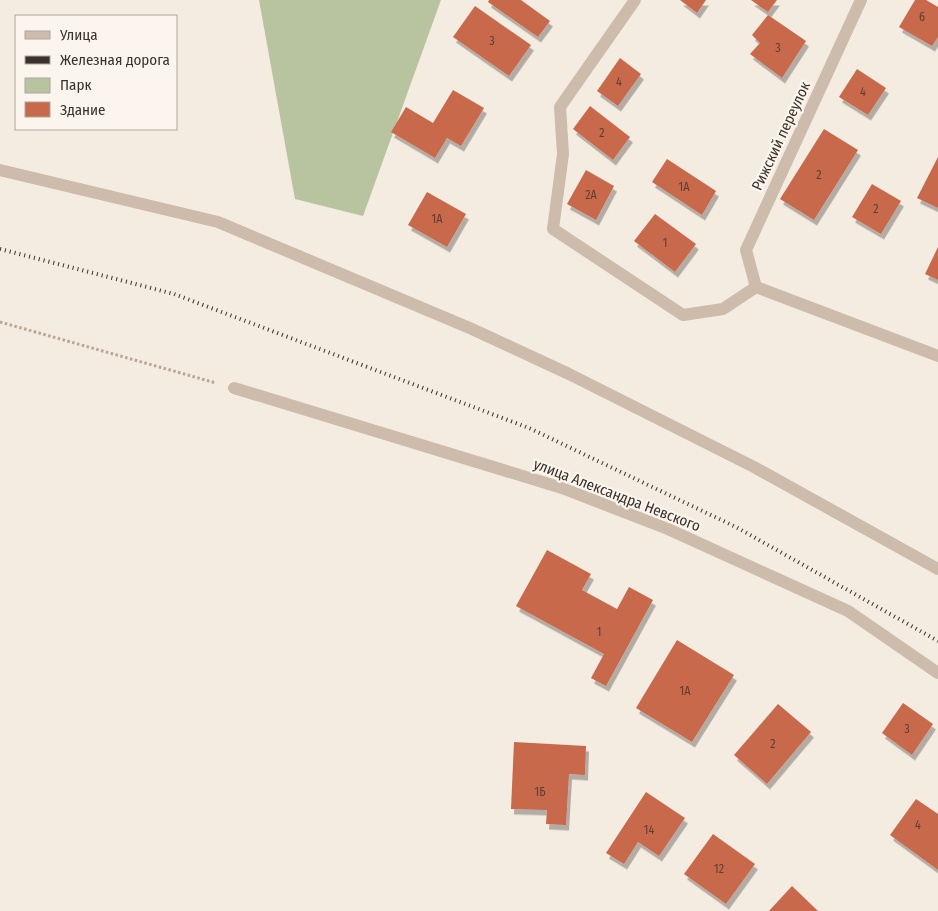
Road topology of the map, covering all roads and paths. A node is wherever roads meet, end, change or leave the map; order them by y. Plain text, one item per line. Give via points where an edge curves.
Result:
1 (635, 0) edge
2 (861, 0) edge
3 (0, 170) edge
4 (756, 287) junction
5 (0, 322) edge
6 (938, 356) edge
7 (234, 388) joint
8 (938, 569) edge
9 (938, 673) edge

1 - 4 street via 560,107 563,154 553,229 683,315 723,309
2 - 4 street, Рижский переулок via 746,250
3 - 8 street via 218,222 472,329 754,466
4 - 6 street
5 - 7 path
7 - 9 street, улица Александра Невского via 562,488 668,529 848,611

